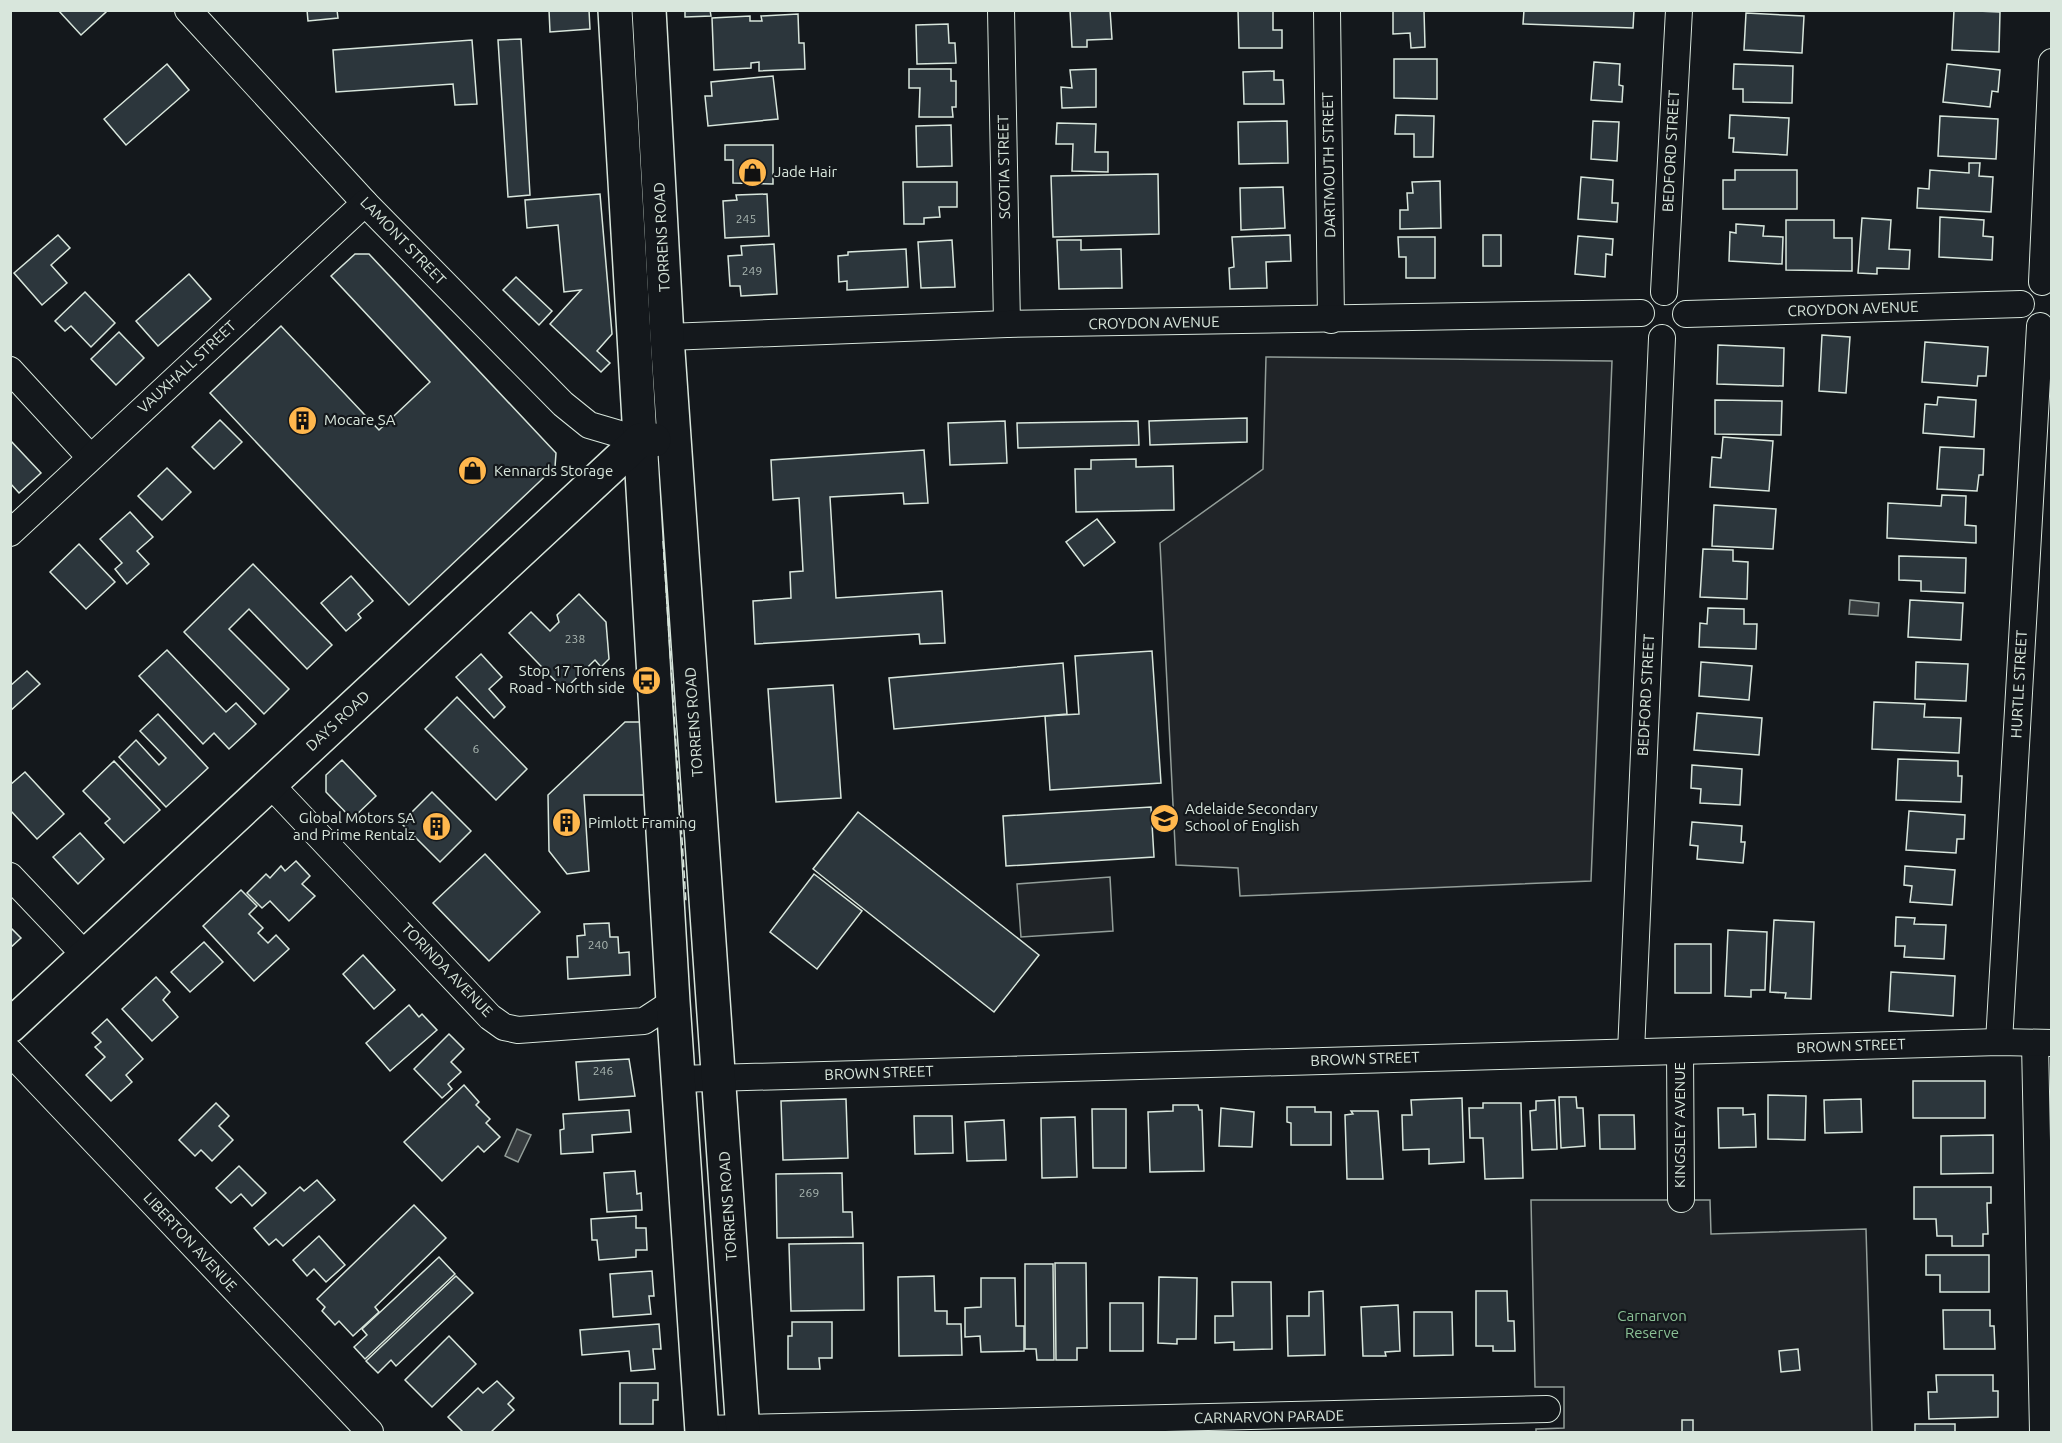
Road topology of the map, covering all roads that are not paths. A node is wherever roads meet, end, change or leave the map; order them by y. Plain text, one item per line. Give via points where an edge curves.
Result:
1 (188, 10) edge
2 (615, 10) edge
3 (649, 10) edge
4 (1001, 10) edge
5 (1327, 10) edge
6 (1679, 10) edge
7 (2052, 62) edge
8 (365, 203) junction
9 (2047, 283) edge
10 (1664, 292) junction
11 (2021, 304) junction
12 (1641, 313) junction
13 (1686, 314) junction
14 (1330, 320) junction
15 (1006, 324) junction
16 (2046, 325) edge
17 (667, 338) junction
18 (1662, 338) junction
19 (10, 370) edge
20 (640, 440) junction
21 (674, 440) junction
22 (90, 457) junction
23 (10, 533) edge
24 (270, 784) junction
25 (10, 876) edge
26 (86, 956) junction
27 (673, 1002) junction
28 (10, 1026) edge
29 (1999, 1042) junction
30 (2043, 1043) edge
31 (1680, 1051) junction
32 (10, 1052) edge
33 (1631, 1052) junction
34 (720, 1078) junction
35 (678, 1079) junction
36 (1681, 1199) dead end
37 (1547, 1409) dead end
38 (702, 1431) edge
39 (743, 1431) edge
40 (370, 1432) edge
41 (2043, 1432) edge

1 - 8 street, LAMONT STREET
2 - 20 main road
3 - 17 main road, TORRENS ROAD
4 - 15 street, SCOTIA STREET
5 - 14 street, DARTMOUTH STREET
6 - 10 street, BEDFORD STREET
7 - 9 street
8 - 20 street, LAMONT STREET via 563,404 588,425
8 - 22 street, VAUXHALL STREET
9 - 11 street via 2031,285
10 - 12 street via 1650,297
10 - 13 street via 1677,297
11 - 13 street, CROYDON AVENUE
11 - 16 street via 2025,316
12 - 14 street, CROYDON AVENUE
12 - 18 street via 1648,332
13 - 18 street via 1678,333
14 - 15 street, CROYDON AVENUE
15 - 17 street, CROYDON AVENUE
16 - 29 street, HURTLE STREET
17 - 21 main road, TORRENS ROAD
18 - 33 street, BEDFORD STREET
19 - 22 street
20 - 21 main road
20 - 24 main road, DAYS ROAD
20 - 27 main road
21 - 34 main road, TORRENS ROAD
22 - 23 street, VAUXHALL STREET
24 - 26 main road, DAYS ROAD
24 - 27 street, TORINDA AVENUE via 490,1017 504,1027 518,1030 644,1021
25 - 26 street
26 - 28 main road, DAYS ROAD
27 - 35 main road
29 - 30 street, BROWN STREET
29 - 31 street, BROWN STREET
30 - 41 street
31 - 33 street, BROWN STREET
31 - 36 street, KINGSLEY AVENUE
32 - 40 street, LIBERTON AVENUE
33 - 34 street, BROWN STREET
34 - 35 street, BROWN STREET
34 - 39 main road, TORRENS ROAD
35 - 38 main road
37 - 39 street, CARNARVON PARADE
38 - 39 street, CARNARVON PARADE

